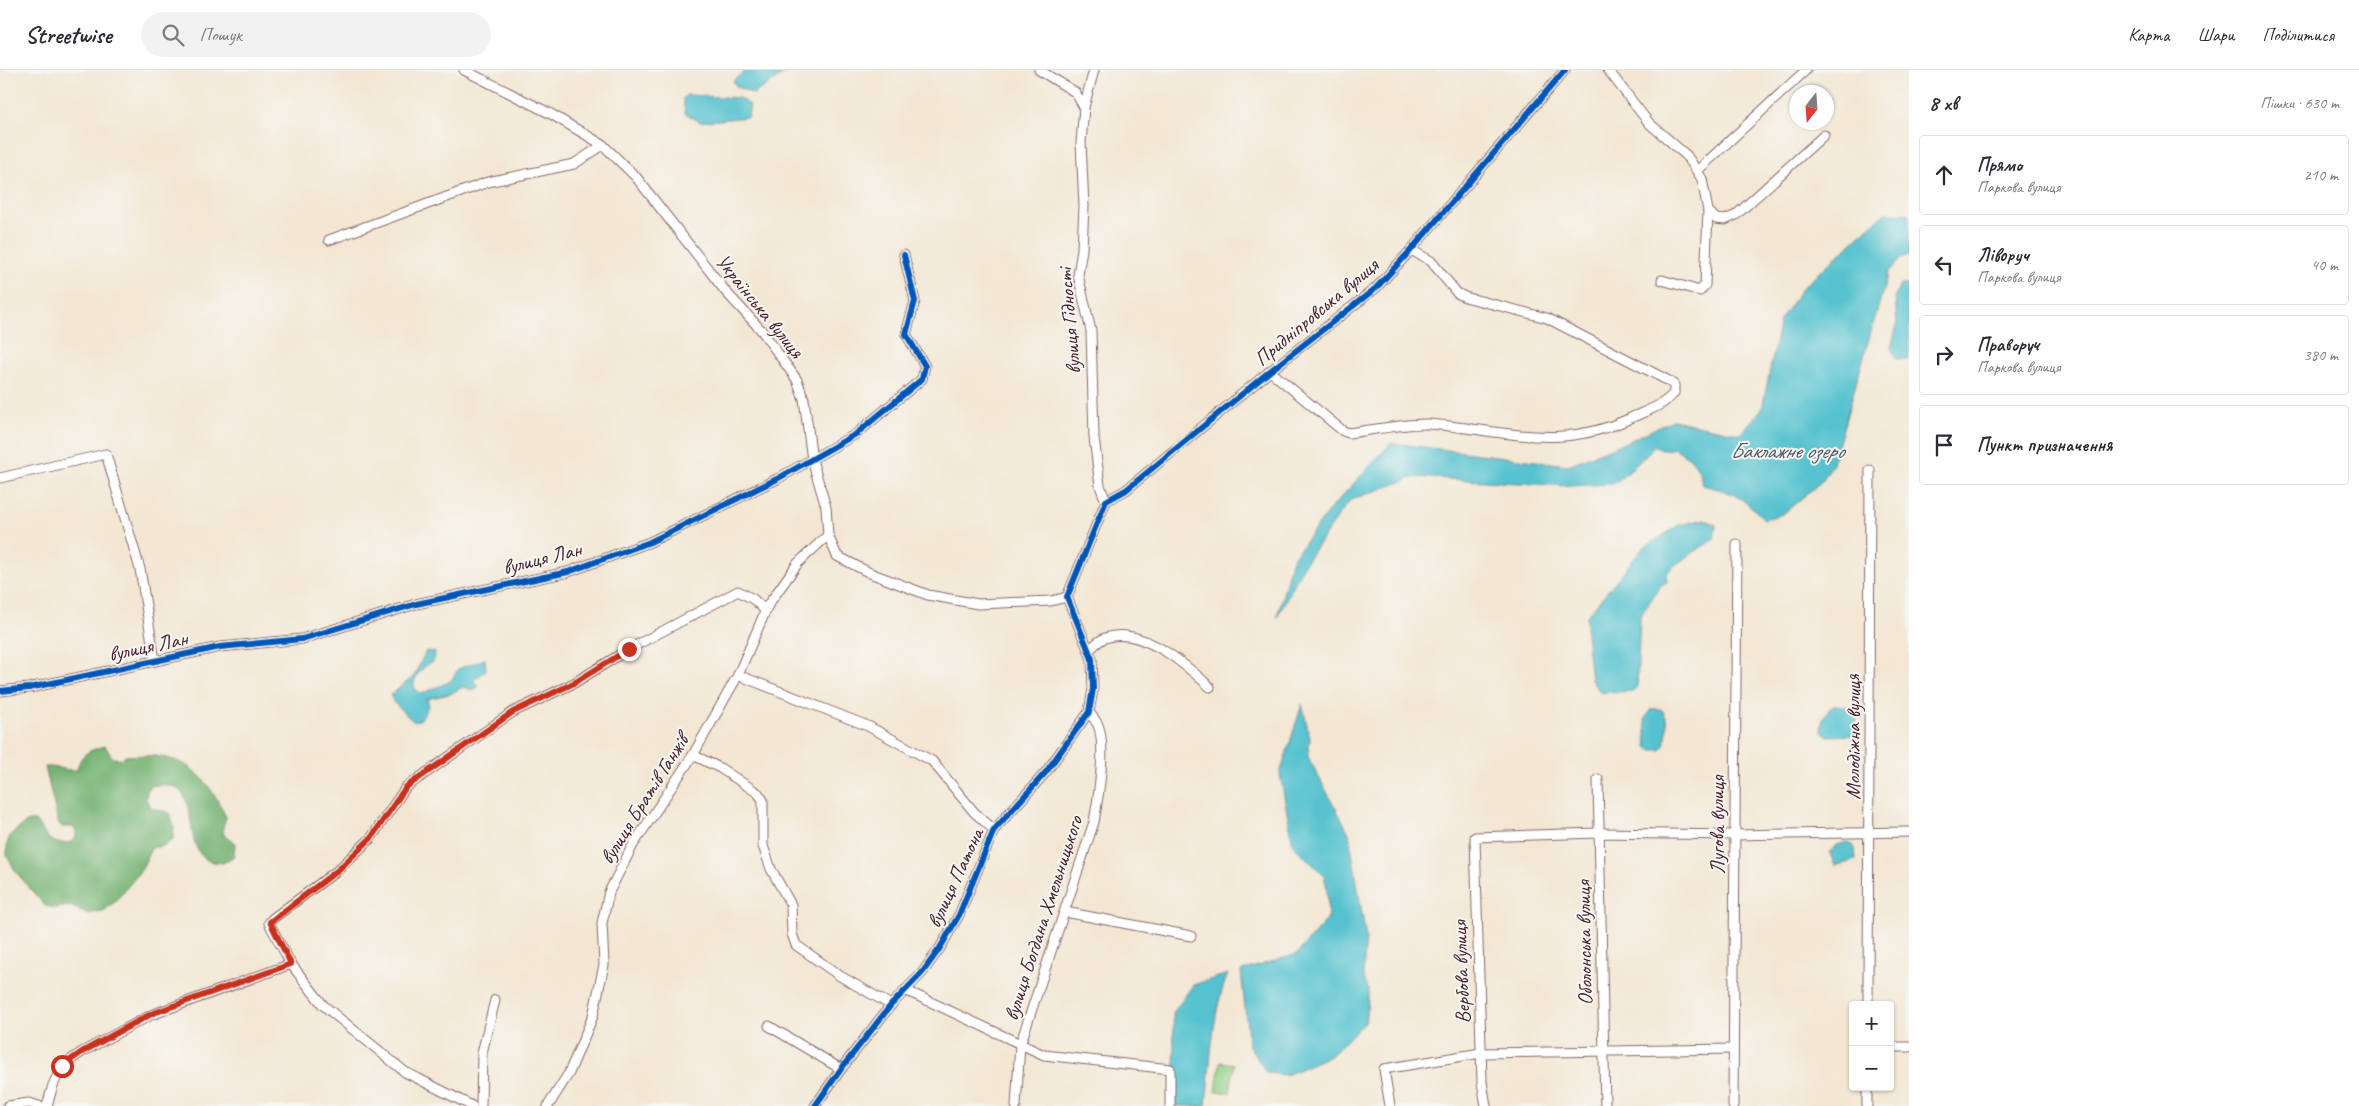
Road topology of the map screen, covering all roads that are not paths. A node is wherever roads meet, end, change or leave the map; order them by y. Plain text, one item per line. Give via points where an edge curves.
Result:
1 (464, 70) edge
2 (1039, 70) edge
3 (1094, 70) edge
4 (1565, 70) edge
5 (1608, 70) edge
6 (1806, 70) edge
7 (1084, 107) junction
8 (1824, 135) dead end
9 (603, 145) junction
10 (1697, 171) junction
11 (1708, 211) junction
12 (329, 240) dead end
13 (1411, 250) junction
14 (904, 255) dead end
15 (1662, 280) dead end
16 (1270, 371) junction
17 (812, 460) junction
18 (1870, 470) dead end
19 (0, 478) edge
20 (1106, 501) junction
21 (828, 534) junction
22 (1737, 544) dead end
23 (1067, 597) junction
24 (766, 611) junction
25 (1089, 650) junction
26 (155, 660) junction
27 (738, 674) junction
28 (1210, 687) dead end
29 (0, 691) edge
30 (1089, 712) junction
31 (693, 755) junction
32 (1598, 779) dead end
33 (994, 830) junction
34 (1909, 832) edge
35 (1599, 833) junction
36 (1870, 833) junction
37 (1734, 835) junction
38 (1065, 912) junction
39 (1190, 936) dead end
40 (291, 964) junction
41 (905, 990) junction
42 (495, 1000) dead end
43 (1868, 1001) edge
44 (890, 1005) junction
45 (769, 1026) dead end
46 (1020, 1045) junction
47 (1894, 1047) edge
48 (1909, 1047) edge
49 (1733, 1049) junction
50 (1604, 1050) junction
51 (1481, 1054) junction
52 (841, 1069) junction
53 (1867, 1091) edge
54 (8, 1106) edge
55 (40, 1106) edge
56 (47, 1106) edge
57 (472, 1106) edge
58 (481, 1106) edge
59 (548, 1106) edge
60 (815, 1106) edge
61 (1016, 1106) edge
62 (1170, 1106) edge
63 (1390, 1106) edge
64 (1486, 1106) edge
65 (1605, 1106) edge
66 (1733, 1106) edge
67 (1867, 1106) edge

1 - 9 street, Українська вулиця via 551,114
2 - 7 street via 1075,92
3 - 7 street, вулиця Гідності
4 - 13 street, Придніпровська вулиця
5 - 10 street via 1649,123 1687,156
6 - 10 street
7 - 20 street, вулиця Гідності via 1081,143 1084,206 1078,276 1091,331 1094,437 1100,486
8 - 11 street via 1736,215 1725,220
9 - 12 street via 574,164 488,182
9 - 17 street, Українська вулиця via 636,177 726,292 762,331 796,380 804,399
10 - 11 street via 1702,179
11 - 15 street via 1705,285 1700,291
13 - 16 street, Придніпровська вулиця via 1376,288
13 - 16 street via 1431,261 1465,297 1547,318 1668,380 1674,385 1674,393 1667,401 1619,424 1566,437 1512,435 1427,424 1349,433
14 - 17 street, вулиця Лан via 915,301 906,334 925,366 922,379 856,434
16 - 20 street, Придніпровська вулиця via 1126,490
17 - 21 street, Українська вулиця via 826,507
17 - 26 street, вулиця Лан via 650,542 568,572 416,604 302,639 220,647
18 - 36 street, Молодіжна вулиця
19 - 26 street via 106,454 140,570
20 - 23 street
21 - 23 street, Українська вулиця via 838,556 870,574 928,595 978,604 1051,601
21 - 24 street, вулиця Братів Ганжів via 798,562
22 - 37 street, Лугова вулиця
23 - 25 street
24 - 27 street, вулиця Братів Ганжів
24 - 40 street via 738,591 629,649 574,683 513,712 406,787 371,838 338,870 270,922
25 - 28 street via 1104,638 1124,636 1148,642 1173,655
25 - 30 street via 1094,674
26 - 29 street, вулиця Лан via 29,688
27 - 31 street, вулиця Братів Ганжів
27 - 33 street via 868,726 932,761 974,812
30 - 33 street, вулиця Патона via 1046,772
30 - 38 street, вулиця Богдана Хмельницького via 1098,726 1101,750 1098,798 1088,844
31 - 44 street via 720,768 758,793 763,800 763,846 791,906 792,934 796,945
31 - 59 street, вулиця Братів Ганжів via 633,845 609,892 602,923 604,965 593,1016 569,1073
32 - 35 street, Оболонська вулиця
33 - 41 street, вулиця Патона via 959,915 922,973
34 - 36 street
35 - 37 street
35 - 50 street, Оболонська вулиця
35 - 51 street, Вербова вулиця via 1475,837
36 - 37 street
36 - 43 street, Молодіжна вулиця
37 - 49 street, Лугова вулиця
38 - 39 street
38 - 46 street, вулиця Богдана Хмельницького
40 - 56 street via 151,1014 82,1052 62,1066
40 - 57 street via 323,1005 404,1072
41 - 44 street, вулиця Патона
41 - 46 street
42 - 58 street via 482,1053
44 - 52 street, вулиця Патона
45 - 52 street
46 - 61 street, вулиця Богдана Хмельницького
46 - 62 street via 1044,1055 1170,1069
47 - 48 street
49 - 50 street
49 - 66 street, Лугова вулиця
50 - 51 street
50 - 65 street, Оболонська вулиця
51 - 63 street via 1384,1069
51 - 64 street, Вербова вулиця
52 - 60 street, вулиця Патона
53 - 67 street
54 - 55 street via 29,1103

